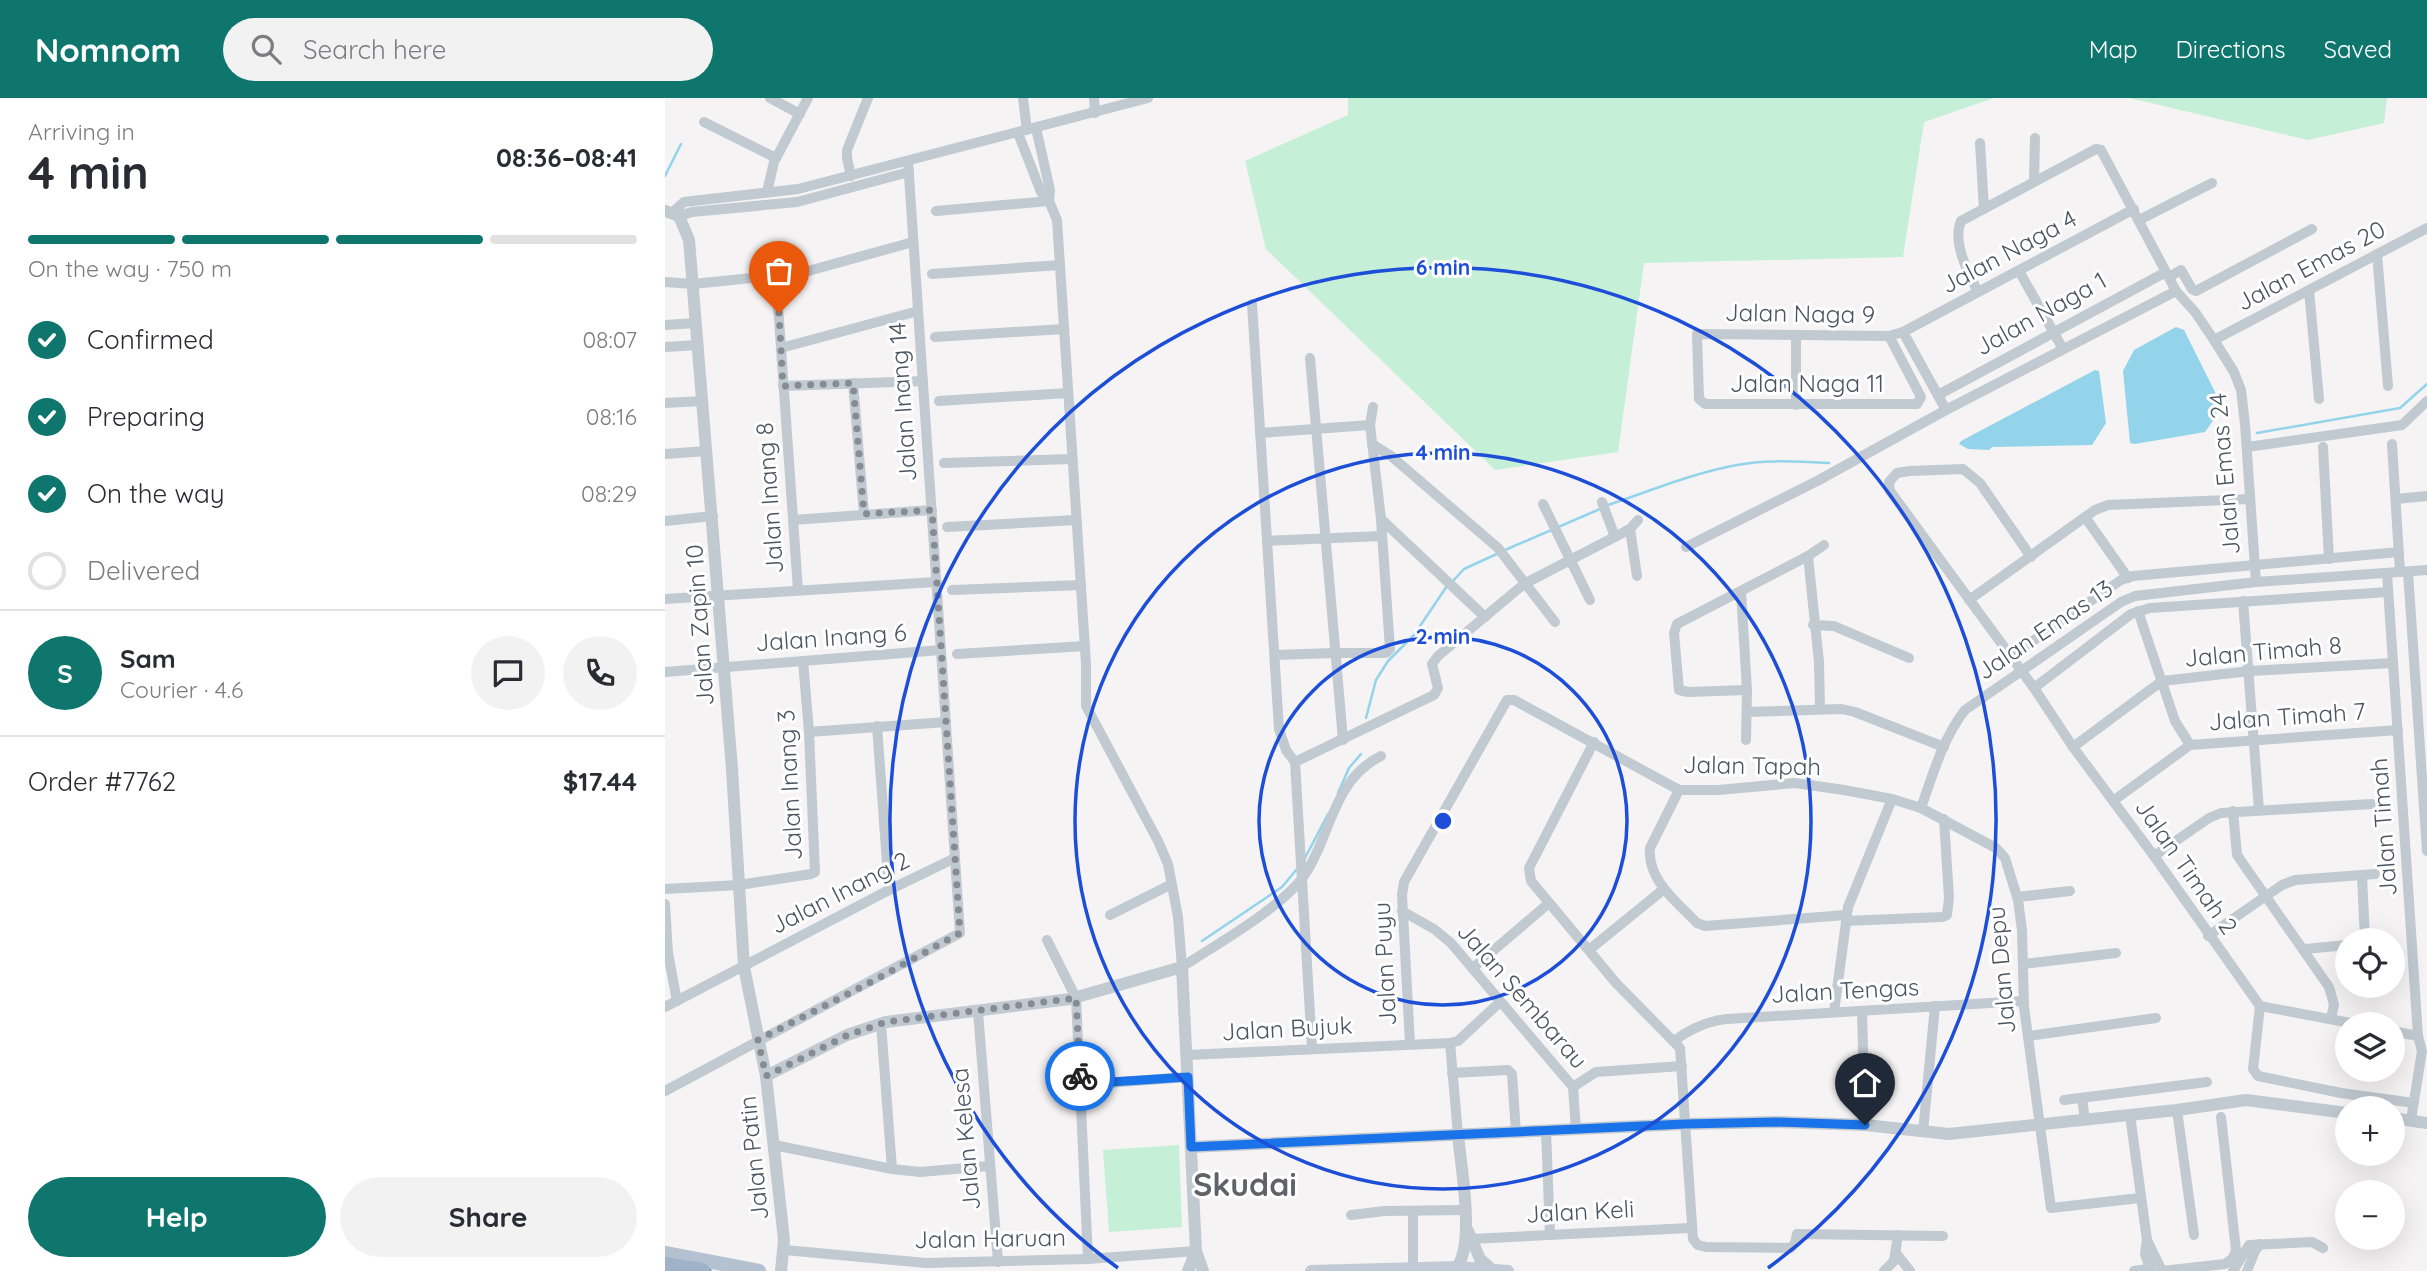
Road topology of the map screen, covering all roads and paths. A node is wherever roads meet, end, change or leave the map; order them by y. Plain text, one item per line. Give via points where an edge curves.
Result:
1 (770, 98) edge
2 (808, 98) edge
3 (868, 98) edge
4 (1023, 98) edge
5 (1094, 98) edge
6 (1148, 98) edge
7 (1094, 113) junction
8 (800, 114) junction
9 (704, 122) dead end
10 (1027, 131) junction
11 (2035, 138) dead end
12 (1980, 143) dead end
13 (776, 158) junction
14 (908, 166) junction
15 (851, 176) junction
16 (2034, 182) junction
17 (2212, 183) dead end
18 (767, 192) junction
19 (1049, 201) junction
20 (1984, 209) junction
21 (2134, 209) junction
22 (936, 211) dead end
23 (672, 213) edge
24 (2139, 220) junction
25 (2427, 228) edge
26 (2312, 229) dead end
27 (913, 242) junction
28 (2377, 254) junction
29 (1060, 265) junction
30 (2019, 271) junction
31 (932, 274) dead end
32 (2167, 275) junction
33 (776, 276) junction
34 (665, 282) edge
35 (693, 284) junction
36 (2309, 290) junction
37 (2176, 291) junction
38 (1978, 292) junction
39 (1252, 304) dead end
40 (918, 310) junction
41 (696, 323) junction
42 (665, 325) edge
43 (1064, 329) junction
44 (1903, 332) junction
45 (2052, 332) junction
46 (1796, 335) junction
47 (1889, 336) junction
48 (935, 337) dead end
49 (2214, 341) junction
50 (698, 345) junction
51 (665, 347) edge
52 (781, 348) junction
53 (2063, 349) junction
54 (1310, 358) dead end
55 (923, 381) junction
56 (853, 383) junction
57 (783, 386) junction
58 (2388, 386) dead end
59 (1068, 393) junction
60 (1938, 395) junction
61 (2319, 399) dead end
62 (703, 401) junction
63 (939, 401) dead end
64 (2427, 401) edge
65 (665, 403) edge
66 (1702, 403) joint
67 (1796, 405) junction
68 (1373, 407) dead end
69 (1946, 410) junction
70 (1370, 425) junction
71 (1317, 428) junction
72 (1260, 433) junction
73 (1372, 444) junction
74 (2392, 444) dead end
75 (2247, 447) junction
76 (2323, 447) dead end
77 (707, 451) junction
78 (665, 454) edge
79 (1072, 459) junction
80 (944, 463) dead end
81 (2427, 496) edge
82 (2250, 499) junction
83 (2396, 499) junction
84 (1543, 504) dead end
85 (1603, 506) dead end
86 (932, 510) junction
87 (864, 514) junction
88 (713, 516) junction
89 (2085, 517) junction
90 (1381, 519) junction
91 (793, 520) junction
92 (1076, 520) junction
93 (1638, 520) dead end
94 (665, 521) edge
95 (947, 527) dead end
96 (1630, 529) junction
97 (1382, 536) junction
98 (1615, 537) junction
99 (1324, 540) junction
100 (1267, 541) junction
101 (1824, 545) dead end
102 (1686, 547) dead end
103 (2399, 552) junction
104 (1808, 556) junction
105 (2031, 557) junction
106 (1571, 558) junction
107 (2329, 559) junction
108 (2255, 566) junction
109 (2427, 570) edge
110 (2404, 572) junction
111 (2387, 573) junction
112 (1637, 576) dead end
113 (2128, 578) junction
114 (936, 582) junction
115 (2256, 582) junction
116 (1524, 584) junction
117 (1081, 585) junction
118 (798, 590) junction
119 (952, 590) dead end
120 (1741, 591) junction
121 (2388, 592) junction
122 (719, 596) junction
123 (665, 599) edge
124 (1590, 600) dead end
125 (1969, 600) junction
126 (2243, 601) junction
127 (2138, 611) junction
128 (1485, 617) junction
129 (1555, 622) dead end
130 (1813, 625) junction
131 (1085, 646) junction
132 (941, 650) junction
133 (1334, 653) junction
134 (957, 654) dead end
135 (1275, 656) junction
136 (2011, 656) junction
137 (1909, 658) dead end
138 (803, 662) junction
139 (2393, 663) junction
140 (724, 667) junction
141 (2022, 671) junction
142 (2250, 671) junction
143 (665, 672) edge
144 (2162, 681) junction
145 (2034, 688) junction
146 (1747, 690) junction
147 (1507, 700) joint
148 (1820, 709) junction
149 (1747, 712) junction
150 (946, 722) junction
151 (877, 726) junction
152 (2398, 730) junction
153 (809, 732) junction
154 (1342, 740) junction
155 (1746, 740) dead end
156 (2253, 741) junction
157 (1594, 742) junction
158 (2190, 745) junction
159 (1944, 747) junction
160 (2073, 747) junction
161 (1381, 756) dead end
162 (1295, 762) junction
163 (1679, 790) junction
164 (1892, 799) junction
165 (2113, 801) junction
166 (2372, 804) dead end
167 (1921, 808) junction
168 (2259, 810) junction
169 (2233, 811) junction
170 (1944, 819) junction
171 (2427, 844) edge
172 (2406, 846) junction
173 (2427, 851) edge
174 (2154, 856) junction
175 (955, 858) junction
176 (2375, 874) dead end
177 (2361, 875) junction
178 (1302, 878) junction
179 (739, 885) junction
180 (1170, 885) junction
181 (1664, 888) junction
182 (665, 889) edge
183 (889, 890) junction
184 (2070, 891) dead end
185 (2266, 896) junction
186 (2018, 897) junction
187 (1549, 903) junction
188 (665, 904) edge
189 (1402, 911) junction
190 (1110, 915) dead end
191 (1846, 918) junction
192 (2364, 928) edge
193 (2209, 936) junction
194 (1047, 940) dead end
195 (2335, 946) edge
196 (2305, 949) junction
197 (1590, 950) junction
198 (2116, 953) dead end
199 (2023, 964) junction
200 (744, 967) junction
201 (1182, 967) junction
202 (1474, 967) junction
203 (1076, 998) junction
204 (677, 1001) junction
205 (2023, 1001) junction
206 (1500, 1002) junction
207 (1935, 1006) junction
208 (2260, 1006) junction
209 (665, 1007) edge
210 (1862, 1011) junction
211 (978, 1012) junction
212 (1834, 1012) junction
213 (2156, 1018) dead end
214 (2330, 1018) junction
215 (2335, 1019) edge
216 (881, 1024) junction
217 (2405, 1033) edge
218 (2028, 1036) junction
219 (2419, 1036) junction
220 (758, 1040) junction
221 (1674, 1041) junction
222 (1450, 1043) junction
223 (1410, 1044) junction
224 (1312, 1048) junction
225 (2424, 1051) edge
226 (1187, 1055) junction
227 (1682, 1066) junction
228 (1453, 1073) junction
229 (766, 1076) junction
230 (1188, 1077) junction
231 (2207, 1082) dead end
232 (1080, 1084) junction
233 (1573, 1087) junction
234 (665, 1091) edge
235 (2082, 1098) junction
236 (2064, 1100) dead end
237 (2414, 1103) junction
238 (2177, 1110) junction
239 (2335, 1111) edge
240 (2130, 1115) junction
241 (2221, 1117) dead end
242 (2405, 1119) edge
243 (2085, 1120) junction
244 (2411, 1120) junction
245 (2427, 1123) edge
246 (1685, 1124) junction
247 (2041, 1124) junction
248 (1865, 1125) junction
249 (1576, 1130) junction
250 (1546, 1131) junction
251 (1923, 1132) junction
252 (1516, 1133) junction
253 (1458, 1135) junction
254 (774, 1145) junction
255 (1191, 1147) junction
256 (989, 1166) junction
257 (892, 1169) junction
258 (2140, 1198) junction
259 (1464, 1210) junction
260 (1413, 1211) junction
261 (1351, 1215) dead end
262 (1691, 1228) junction
263 (1469, 1233) junction
264 (1550, 1234) junction
265 (1898, 1235) junction
266 (2194, 1235) dead end
267 (1943, 1236) dead end
268 (2147, 1240) junction
269 (2260, 1244) junction
270 (2323, 1248) dead end
271 (785, 1250) junction
272 (1196, 1251) junction
273 (665, 1253) edge
274 (1896, 1253) junction
275 (1088, 1259) junction
276 (998, 1262) junction
277 (665, 1265) edge
278 (1457, 1267) junction
279 (1413, 1268) junction
280 (1490, 1268) junction
281 (2150, 1270) edge
282 (702, 1271) edge
283 (759, 1271) edge
284 (781, 1271) edge
285 (1188, 1271) edge
286 (1203, 1271) edge
287 (1311, 1271) edge
288 (1508, 1271) edge
289 (1884, 1271) edge
290 (1910, 1271) edge
291 (2134, 1271) edge
292 (2162, 1271) edge
293 (2232, 1271) edge
294 (2247, 1271) edge

1 - 8 street
2 - 8 street
3 - 15 street via 847,150
4 - 10 street
5 - 7 street
6 - 7 street
7 - 10 street
8 - 13 street
9 - 13 street
10 - 14 street
10 - 19 street via 1041,192
10 - 19 street via 1051,190
11 - 16 street
12 - 20 street
13 - 18 street
14 - 15 street
14 - 23 street via 797,202
14 - 27 street, Jalan Inang 14
15 - 18 street
16 - 20 street
16 - 21 street, Jalan Emas 24 via 2099,149
17 - 24 street
18 - 23 street via 684,202
19 - 22 street
19 - 29 street via 1057,220
20 - 38 street via 1959,224 1962,261
21 - 24 street, Jalan Emas 24
21 - 30 street, Jalan Naga 4
23 - 35 street, Jalan Zapin 10 via 689,240
24 - 32 street, Jalan Emas 24
25 - 28 street, Jalan Emas 20
26 - 32 street via 2196,291 2181,270
27 - 33 street
27 - 40 street, Jalan Inang 14
28 - 36 street, Jalan Emas 20
28 - 58 street
29 - 31 street
29 - 43 street
30 - 38 street, Jalan Naga 4
30 - 45 street
32 - 37 street, Jalan Emas 24
32 - 45 street, Jalan Naga 1
33 - 35 street
33 - 52 street, Jalan Inang 8
34 - 35 street
35 - 41 street, Jalan Zapin 10
36 - 49 street, Jalan Emas 20
36 - 61 street
37 - 49 street, Jalan Emas 24
37 - 53 street
38 - 44 street, Jalan Naga 4
39 - 72 street
40 - 52 street
40 - 55 street, Jalan Inang 14
41 - 42 street
41 - 50 street, Jalan Zapin 10
43 - 48 street
43 - 59 street
44 - 47 street, Jalan Naga 9
44 - 60 street
45 - 53 street
45 - 60 street, Jalan Naga 1
46 - 47 street, Jalan Naga 9
46 - 66 street, Jalan Naga 9 via 1696,334
46 - 67 street
47 - 67 street, Jalan Naga 11 via 1921,397 1917,404
49 - 75 street, Jalan Emas 24 via 2241,390
50 - 51 street
50 - 62 street, Jalan Zapin 10
52 - 57 street, Jalan Inang 8
53 - 69 street
54 - 71 street
55 - 56 street
55 - 86 street, Jalan Inang 14
56 - 57 street
56 - 87 street
57 - 91 street, Jalan Inang 8
59 - 63 street
59 - 79 street
60 - 69 street
62 - 65 street
62 - 77 street, Jalan Zapin 10
64 - 75 street via 2402,425
66 - 67 street, Jalan Naga 11
68 - 70 street
69 - 102 street via 1819,481
70 - 71 street
70 - 73 street
71 - 72 street
71 - 99 street
72 - 100 street
73 - 90 street
73 - 116 street via 1500,552
74 - 83 street
75 - 82 street, Jalan Emas 24
76 - 107 street
77 - 78 street
77 - 88 street, Jalan Zapin 10
79 - 80 street
79 - 92 street
81 - 83 street
82 - 89 street via 2108,505
82 - 108 street, Jalan Emas 24
83 - 103 street
84 - 106 street
85 - 98 street
86 - 87 street
86 - 114 street, Jalan Inang 14
87 - 91 street
88 - 94 street
88 - 122 street, Jalan Zapin 10
89 - 105 street
89 - 113 street
90 - 97 street
90 - 128 street
91 - 118 street, Jalan Inang 8
92 - 95 street
92 - 117 street
93 - 96 street
96 - 98 street
96 - 112 street
97 - 99 street
97 - 133 street via 1390,649 1386,653
98 - 106 street
99 - 100 street
99 - 133 street
100 - 135 street
101 - 104 street
103 - 107 street
103 - 110 street
104 - 120 street
104 - 130 street
105 - 125 street
105 - 125 street, Jalan Timah 2 via 1980,483 1963,469 1897,473 1889,482 1891,491
106 - 116 street
106 - 124 street
107 - 108 street
108 - 113 street
108 - 115 street, Jalan Emas 24
109 - 110 street, Jalan Emas 13
110 - 111 street, Jalan Emas 13
110 - 171 street
111 - 115 street, Jalan Emas 13
111 - 121 street, Jalan Timah
113 - 136 street
114 - 118 street
114 - 132 street, Jalan Inang 14
115 - 141 street, Jalan Emas 13 via 2128,598
116 - 128 street
116 - 129 street
117 - 119 street
117 - 131 street
118 - 122 street
120 - 146 street
120 - 146 street via 1677,624 1674,644 1679,690
121 - 126 street
121 - 139 street, Jalan Timah
122 - 123 street
122 - 140 street, Jalan Zapin 10
125 - 136 street, Jalan Timah 2
126 - 127 street
126 - 142 street
127 - 144 street
127 - 145 street
128 - 154 street via 1432,664 1439,688 1434,695
130 - 137 street via 1834,626
130 - 148 street
131 - 134 street
131 - 180 street via 1086,706 1164,853
132 - 138 street, Jalan Inang 6
132 - 150 street, Jalan Inang 14
133 - 135 street
133 - 154 street
135 - 162 street via 1281,739
136 - 141 street, Jalan Timah 2
138 - 140 street, Jalan Inang 6
138 - 153 street, Jalan Inang 3
139 - 142 street, Jalan Timah 8
139 - 152 street, Jalan Timah
140 - 143 street, Jalan Inang 6
140 - 179 street, Jalan Zapin 10
141 - 145 street, Jalan Timah 2
141 - 159 street, Jalan Emas 13 via 1965,710
142 - 144 street, Jalan Timah 8
142 - 156 street
144 - 158 street via 2175,721
144 - 160 street, Jalan Timah 8
145 - 160 street, Jalan Timah 2
146 - 149 street
147 - 157 street, Jalan Tapah
147 - 189 street, Jalan Puyu via 1404,881
148 - 149 street
148 - 159 street via 1855,712
149 - 155 street
150 - 151 street
150 - 175 street, Jalan Inang 14
151 - 153 street
151 - 183 street
152 - 156 street, Jalan Timah 7
152 - 172 street, Jalan Timah
153 - 179 street, Jalan Inang 3 via 815,872
154 - 162 street
156 - 158 street, Jalan Timah 7
156 - 168 street
157 - 163 street, Jalan Tapah
157 - 187 street via 1528,868 1531,881
158 - 165 street, Jalan Timah 7
159 - 167 street, Jalan Emas 13
160 - 165 street, Jalan Timah 2
161 - 178 street via 1353,777
162 - 178 street
163 - 164 street, Jalan Tapah via 1795,783
163 - 181 street via 1650,852
164 - 167 street, Jalan Depu
164 - 191 street
165 - 174 street, Jalan Timah 2
166 - 168 street
167 - 170 street, Jalan Depu
168 - 169 street
169 - 174 street via 2209,818
169 - 185 street via 2237,855
170 - 186 street, Jalan Depu via 2002,853
170 - 191 street via 1949,909 1945,916
171 - 172 street
171 - 173 street
172 - 219 street, Jalan Timah
174 - 193 street, Jalan Timah 2
175 - 183 street, Jalan Inang 2
175 - 220 street, Jalan Inang 14 via 960,933
176 - 177 street
177 - 185 street via 2295,880
177 - 192 street
178 - 201 street via 1272,907
178 - 224 street
179 - 182 street
179 - 200 street, Jalan Zapin 10
180 - 190 street
180 - 201 street
181 - 191 street via 1705,926
181 - 197 street
183 - 200 street, Jalan Inang 2
184 - 186 street
185 - 193 street
185 - 196 street
186 - 199 street, Jalan Depu
187 - 197 street
187 - 202 street
188 - 204 street
189 - 202 street, Jalan Sembarau via 1434,929
189 - 223 street, Jalan Puyu
191 - 212 street
193 - 208 street, Jalan Timah 2
194 - 203 street
195 - 196 street
196 - 214 street via 2334,996
197 - 221 street
198 - 199 street
199 - 205 street, Jalan Depu
200 - 204 street, Jalan Inang 2
200 - 220 street, Jalan Zapin 10
201 - 203 street
201 - 226 street
202 - 206 street, Jalan Sembarau
203 - 211 street
203 - 232 street
204 - 209 street, Jalan Inang 2
205 - 207 street, Jalan Tengas
205 - 218 street, Jalan Depu
206 - 222 street via 1458,1041
206 - 233 street, Jalan Sembarau
207 - 210 street, Jalan Tengas
207 - 251 street
208 - 214 street
208 - 237 street via 2253,1069 2258,1076
210 - 212 street, Jalan Tengas
210 - 248 street
211 - 216 street
211 - 256 street, Jalan Kelesa
212 - 221 street, Jalan Tengas via 1710,1021
213 - 218 street
214 - 215 street
216 - 229 street via 848,1035
216 - 257 street
217 - 219 street
218 - 247 street, Jalan Depu
219 - 225 street, Jalan Timah
220 - 229 street, Jalan Patin
220 - 234 street
221 - 227 street
222 - 223 street, Jalan Bujuk
222 - 228 street
223 - 224 street, Jalan Bujuk
224 - 226 street, Jalan Bujuk
225 - 237 street, Jalan Timah
226 - 230 street
227 - 233 street via 1596,1072
227 - 246 street
228 - 252 street via 1508,1070
228 - 253 street
229 - 254 street, Jalan Patin
230 - 232 street
230 - 255 street
231 - 235 street
232 - 275 street
233 - 249 street, Jalan Sembarau
235 - 236 street
235 - 243 street
237 - 244 street, Jalan Timah
238 - 239 street via 2246,1100
238 - 240 street
238 - 266 street
240 - 243 street
240 - 258 street
241 - 292 street via 2236,1250 2233,1258 2225,1264
242 - 244 street
243 - 247 street
244 - 245 street
246 - 248 street
246 - 249 street
246 - 262 street
247 - 251 street via 1949,1134
247 - 258 street, Jalan Depu via 2051,1208
248 - 251 street
249 - 250 street
250 - 252 street
250 - 264 street
252 - 253 street
253 - 255 street
253 - 259 street
254 - 257 street
254 - 271 street, Jalan Patin
255 - 272 street
256 - 257 street via 920,1172
256 - 276 street, Jalan Kelesa
258 - 268 street
259 - 260 street
259 - 263 street
260 - 261 street
260 - 279 street
262 - 264 street, Jalan Keli
262 - 265 street via 1693,1239 1706,1247 1791,1248 1797,1234
263 - 264 street, Jalan Keli
263 - 278 street
263 - 280 street via 1480,1259
265 - 267 street
265 - 274 street
268 - 281 street
268 - 292 street
269 - 270 street via 2312,1242
269 - 293 street via 2249,1245
269 - 294 street
271 - 276 street, Jalan Haruan via 926,1263
271 - 284 street, Jalan Patin
272 - 275 street, Jalan Haruan
272 - 285 street
272 - 286 street
273 - 283 main road
274 - 289 street
274 - 290 street
275 - 276 street, Jalan Haruan
277 - 282 highway
278 - 279 main road
278 - 280 main road
279 - 287 main road
280 - 288 main road
281 - 291 street

